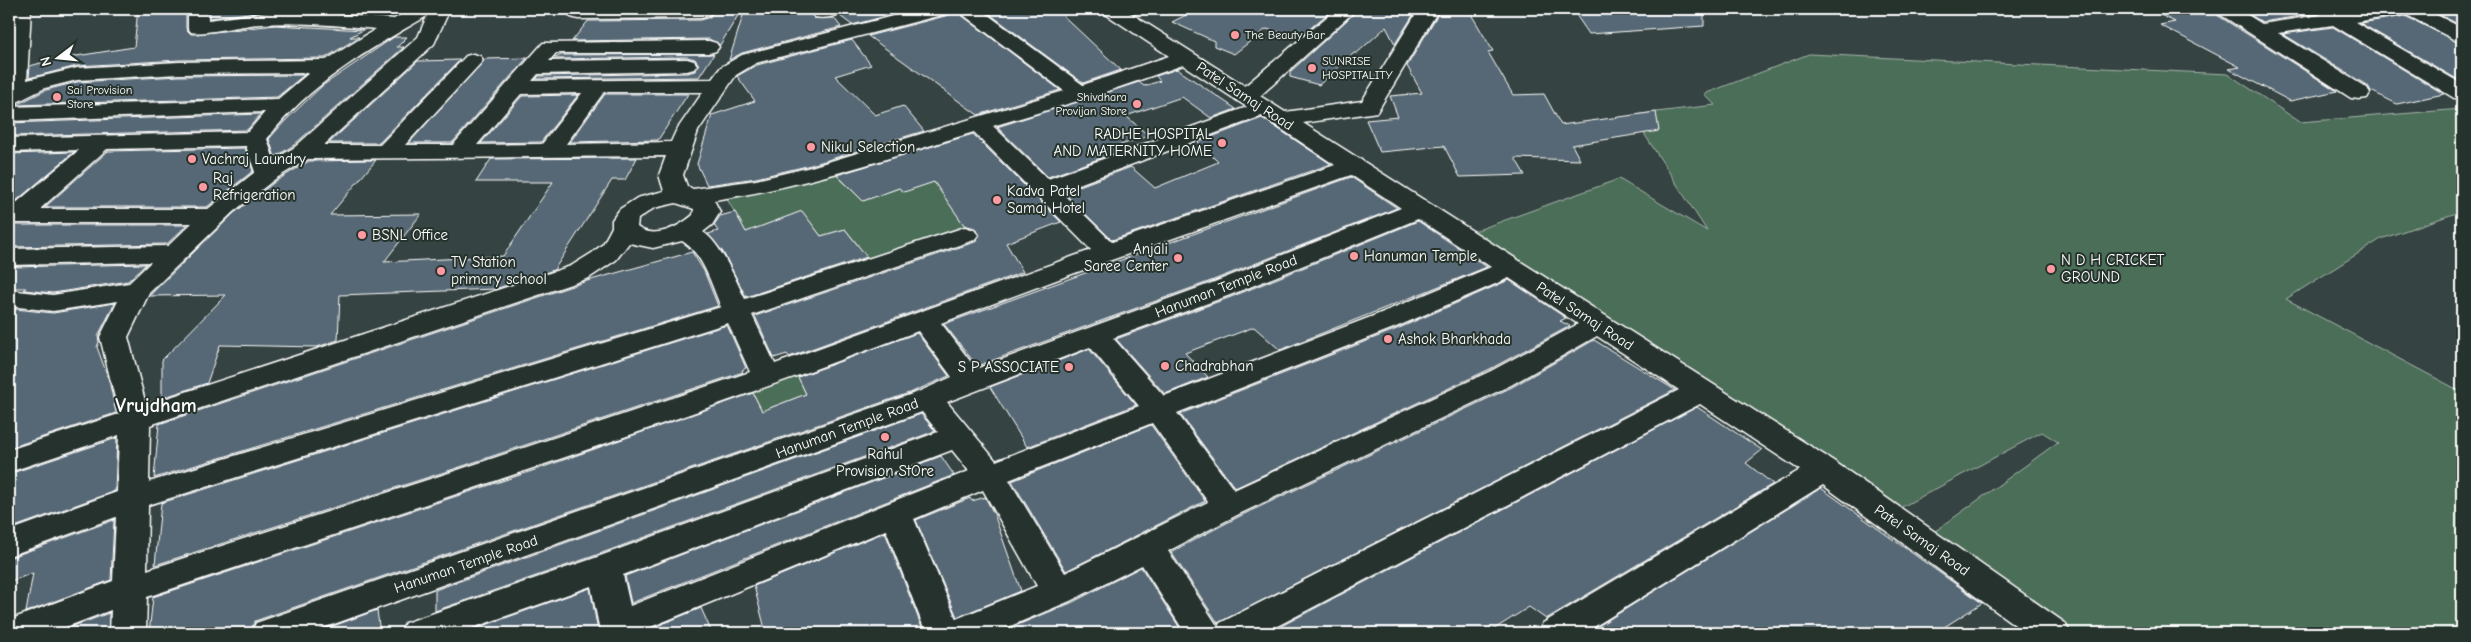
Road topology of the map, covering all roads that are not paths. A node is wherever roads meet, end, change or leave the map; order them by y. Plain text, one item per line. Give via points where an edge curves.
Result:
1 (21, 9) edge
2 (198, 9) edge
3 (425, 9) edge
4 (440, 9) edge
5 (942, 9) edge
6 (968, 9) edge
7 (1111, 9) edge
8 (1347, 9) edge
9 (1429, 9) edge
10 (2226, 9) edge
11 (2401, 9) edge
12 (2411, 9) edge
13 (580, 11) edge
14 (701, 12) dead end
15 (2328, 14) edge
16 (398, 25) junction
17 (677, 27) dead end
18 (565, 30) junction
19 (2259, 30) junction
20 (2462, 36) edge
21 (550, 47) junction
22 (709, 47) dead end
23 (1186, 57) junction
24 (473, 60) dead end
25 (688, 65) dead end
26 (331, 66) junction
27 (227, 68) junction
28 (532, 68) junction
29 (719, 85) junction
30 (598, 86) junction
31 (515, 88) junction
32 (2462, 92) edge
33 (1080, 93) junction
34 (2359, 93) dead end
35 (12, 96) edge
36 (285, 105) junction
37 (180, 108) junction
38 (1263, 108) junction
39 (9, 114) edge
40 (978, 124) junction
41 (255, 139) junction
42 (102, 143) junction
43 (9, 145) edge
44 (681, 149) junction
45 (549, 151) junction
46 (303, 152) junction
47 (386, 152) junction
48 (459, 152) junction
49 (1354, 166) junction
50 (268, 174) junction
51 (672, 175) junction
52 (1044, 189) junction
53 (698, 204) junction
54 (1421, 209) junction
55 (13, 216) edge
56 (214, 216) junction
57 (630, 218) junction
58 (686, 233) junction
59 (965, 235) dead end
60 (660, 240) junction
61 (1108, 252) junction
62 (175, 254) junction
63 (9, 257) edge
64 (600, 261) junction
65 (1511, 268) junction
66 (137, 290) junction
67 (12, 300) edge
68 (737, 311) junction
69 (924, 320) junction
70 (1598, 324) junction
71 (1095, 335) junction
72 (766, 377) junction
73 (970, 382) junction
74 (1701, 391) junction
75 (928, 399) junction
76 (1158, 409) junction
77 (135, 420) junction
78 (958, 436) junction
79 (9, 461) edge
80 (1824, 470) junction
81 (990, 475) junction
82 (131, 499) junction
83 (1228, 506) junction
84 (895, 513) junction
85 (9, 544) edge
86 (1148, 547) junction
87 (604, 568) junction
88 (129, 589) junction
89 (1058, 592) junction
90 (12, 633) edge
91 (128, 633) edge
92 (269, 633) edge
93 (418, 633) edge
94 (944, 633) edge
95 (958, 633) edge
96 (1204, 633) edge
97 (1233, 633) edge
98 (1556, 633) edge
99 (2052, 633) edge

1 - 35 street
2 - 16 street via 198,28 252,18 316,18
3 - 16 street
4 - 46 street via 426,40
5 - 29 street via 749,59 728,70
6 - 33 street
7 - 23 street, Patel Samaj Road
8 - 38 street
9 - 38 street via 1369,107
10 - 19 street
11 - 15 street
12 - 20 street
13 - 14 street
13 - 18 street
15 - 19 street
15 - 32 street
16 - 26 street
17 - 18 street
18 - 21 street
19 - 34 street
21 - 22 street
21 - 28 street
23 - 33 street
23 - 38 street, Patel Samaj Road
24 - 47 street
25 - 28 street
26 - 27 street
26 - 36 street
27 - 35 street via 77,74 53,78
27 - 37 street
28 - 31 street
29 - 30 street
29 - 44 street via 687,131
30 - 31 street
30 - 45 street
31 - 48 street
33 - 40 street
36 - 37 street
36 - 41 street
37 - 39 street
38 - 49 street, Patel Samaj Road
38 - 52 street
40 - 52 street
40 - 53 street via 774,182 727,199
41 - 42 street
41 - 50 street
42 - 43 street
42 - 55 street
44 - 45 street
44 - 51 street
45 - 48 street
46 - 47 street
46 - 50 street
47 - 48 street
49 - 54 street, Patel Samaj Road
49 - 61 street
50 - 56 street
51 - 53 street via 676,190
51 - 57 street
52 - 61 street
53 - 57 street via 662,198
53 - 58 street via 704,220
54 - 65 street, Patel Samaj Road
54 - 71 street, Hanuman Temple Road
55 - 56 street
56 - 62 street
57 - 60 street via 635,238
57 - 64 street via 615,248
58 - 60 street
58 - 68 street via 700,241
59 - 68 street
60 - 64 street
61 - 69 street
62 - 63 street
62 - 66 street
64 - 77 street via 580,272 526,291
65 - 70 street, Patel Samaj Road
65 - 76 street
66 - 67 street via 53,303
66 - 77 street via 114,337
68 - 72 street
68 - 82 street
69 - 72 street
69 - 73 street
70 - 74 street, Patel Samaj Road
70 - 83 street via 1501,378
71 - 73 street, Hanuman Temple Road
71 - 76 street
72 - 88 street
73 - 75 street, Hanuman Temple Road
74 - 80 street, Patel Samaj Road
74 - 97 street
75 - 78 street
75 - 92 street, Hanuman Temple Road
76 - 81 street
76 - 83 street
77 - 79 street
77 - 82 street
78 - 81 street
78 - 87 street
80 - 98 street
80 - 99 street, Patel Samaj Road
81 - 84 street
81 - 89 street
82 - 85 street
82 - 88 street
83 - 86 street
84 - 87 street via 617,626
84 - 94 street
86 - 89 street
86 - 96 street
87 - 93 street
88 - 90 street
88 - 91 street
89 - 95 street

